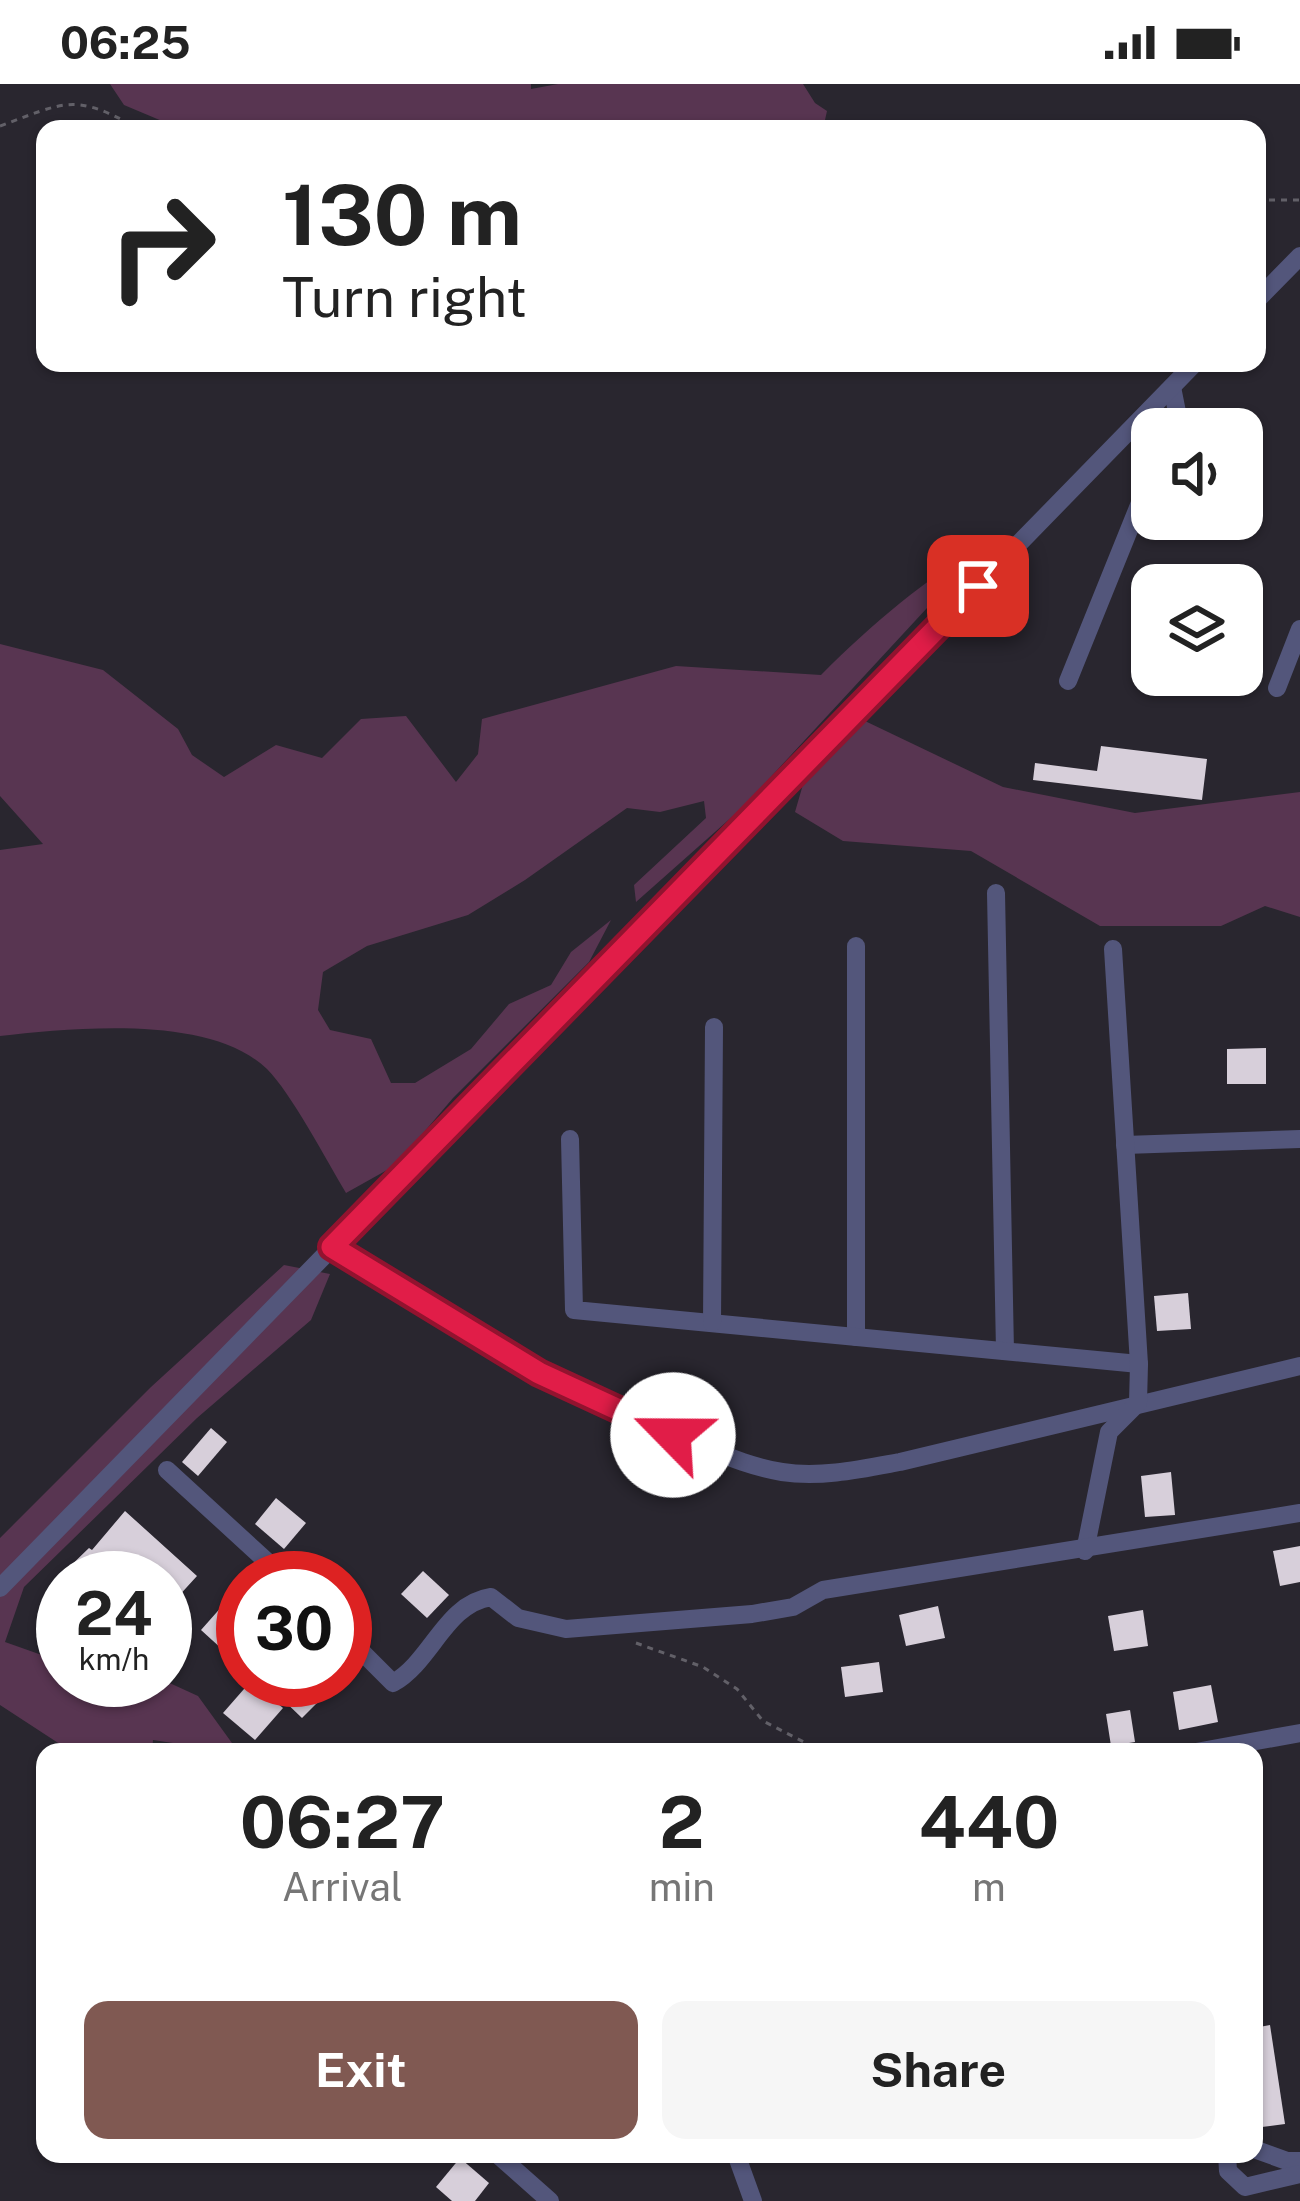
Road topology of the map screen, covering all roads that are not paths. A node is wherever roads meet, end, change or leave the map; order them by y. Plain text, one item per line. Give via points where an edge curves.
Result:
1 (1300, 256) edge
2 (1266, 291) edge
3 (1186, 372) edge
4 (1172, 387) junction
5 (1176, 408) edge
6 (1131, 524) edge
7 (1300, 628) edge
8 (1067, 681) dead end
9 (1277, 688) dead end
10 (996, 893) dead end
11 (856, 946) dead end
12 (1112, 949) dead end
13 (714, 1027) dead end
14 (570, 1139) dead end
15 (1300, 1139) edge
16 (1125, 1145) junction
17 (332, 1247) junction
18 (712, 1324) junction
19 (856, 1337) junction
20 (1005, 1351) junction
21 (1139, 1364) junction
22 (1300, 1366) edge
23 (1138, 1403) junction
24 (167, 1470) dead end
25 (1300, 1513) edge
26 (1085, 1550) junction
27 (256, 1551) edge
28 (0, 1588) edge
29 (372, 1662) edge
30 (1300, 1733) edge
31 (1245, 1743) edge
32 (1263, 2153) edge
33 (1300, 2161) edge
34 (507, 2163) edge
35 (739, 2163) edge
36 (1228, 2163) edge
37 (1300, 2174) edge
38 (550, 2201) edge
39 (753, 2201) edge

1 - 2 street
3 - 4 street
4 - 5 street
4 - 17 street
6 - 8 street
7 - 9 street
10 - 20 street
11 - 19 street
12 - 16 street
13 - 18 street
14 - 18 street via 574,1310
15 - 16 street
16 - 21 street
17 - 23 street via 539,1373 642,1422 782,1472 900,1462
17 - 28 street
18 - 19 street
19 - 20 street
20 - 21 street
21 - 23 street
22 - 23 street
23 - 26 street via 1109,1432
24 - 27 street
25 - 26 street
26 - 29 street via 823,1590 793,1607 752,1614 566,1629 518,1618 491,1597 474,1600 415,1670 393,1683
30 - 31 street
32 - 33 street
34 - 38 street
35 - 39 street
36 - 37 street via 1245,2187

